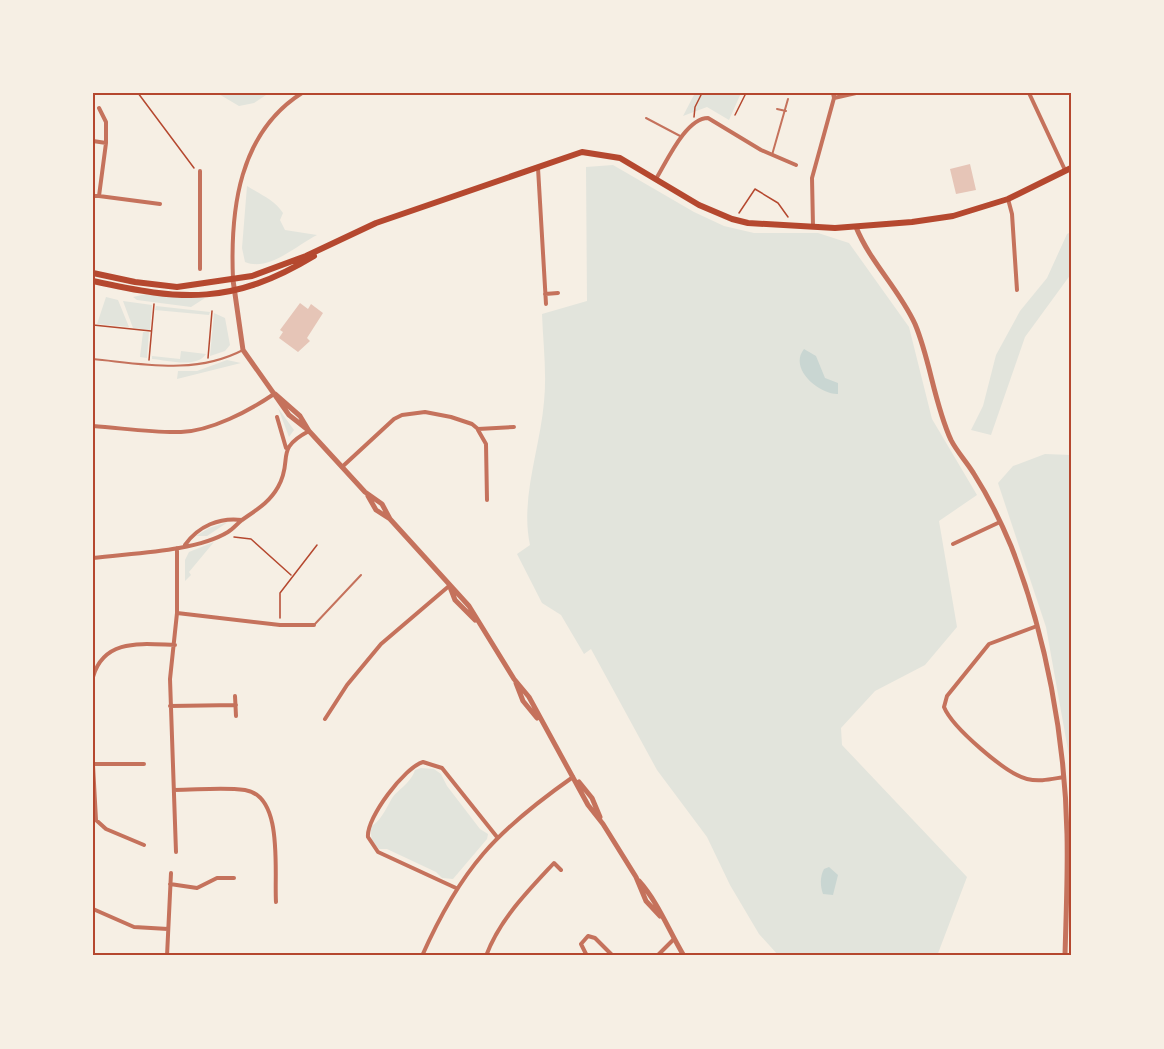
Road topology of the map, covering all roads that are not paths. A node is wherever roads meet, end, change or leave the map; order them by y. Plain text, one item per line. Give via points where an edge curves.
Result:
1 (302, 93) edge
2 (856, 93) edge
3 (1029, 93) edge
4 (834, 96) edge
5 (788, 99) dead end
6 (99, 108) dead end
7 (777, 109) dead end
8 (786, 111) junction
9 (646, 118) dead end
10 (682, 137) junction
11 (93, 141) edge
12 (106, 143) junction
13 (772, 156) junction
14 (796, 165) dead end
15 (538, 167) junction
16 (1068, 170) edge
17 (200, 171) road end
18 (656, 179) junction
19 (93, 196) edge
20 (99, 196) junction
21 (1008, 199) junction
22 (160, 204) dead end
23 (813, 226) junction
24 (856, 227) junction
25 (333, 243) junction
26 (200, 269) dead end
27 (93, 273) edge
28 (233, 280) junction
29 (93, 281) edge
30 (1017, 290) dead end
31 (234, 292) junction
32 (558, 293) dead end
33 (546, 294) junction
34 (546, 304) dead end
35 (243, 350) junction
36 (93, 359) edge
37 (275, 394) junction
38 (277, 417) dead end
39 (93, 426) edge
40 (514, 427) dead end
41 (478, 429) junction
42 (309, 431) junction
43 (286, 449) junction
44 (342, 467) junction
45 (487, 500) dead end
46 (242, 520) junction
47 (1000, 522) junction
48 (953, 544) dead end
49 (184, 545) junction
50 (177, 548) junction
51 (93, 558) edge
52 (361, 575) dead end
53 (449, 586) junction
54 (177, 614) junction
55 (314, 626) joint
56 (1037, 627) junction
57 (175, 645) junction
58 (93, 677) edge
59 (235, 696) dead end
60 (236, 705) junction
61 (170, 706) junction
62 (236, 716) dead end
63 (325, 719) dead end
64 (144, 764) dead end
65 (93, 765) edge
66 (574, 776) junction
67 (1064, 777) junction
68 (174, 790) junction
69 (93, 809) edge
70 (496, 837) junction
71 (144, 845) dead end
72 (176, 852) dead end
73 (561, 870) dead end
74 (171, 873) dead end
75 (234, 878) dead end
76 (170, 884) junction
77 (456, 888) junction
78 (276, 902) dead end
79 (93, 909) edge
80 (168, 928) junction
81 (674, 939) junction
82 (167, 956) edge
83 (422, 956) edge
84 (486, 956) edge
85 (587, 956) edge
86 (613, 956) edge
87 (657, 956) edge
88 (684, 956) edge
89 (1065, 956) edge

1 - 28 street via 265,125 248,153 237,204
2 - 4 street
3 - 16 street
4 - 23 street via 812,178
5 - 8 lane
6 - 12 street via 106,122
7 - 8 lane
8 - 13 lane
9 - 10 lane
10 - 13 street via 694,121 708,118
10 - 18 street
11 - 12 street
12 - 20 street
13 - 14 street
15 - 18 main road via 582,152 595,153 620,158
15 - 25 main road via 376,223
15 - 33 street
16 - 21 main road
17 - 26 street
18 - 23 main road via 699,205 735,220
19 - 20 street
20 - 22 street
21 - 24 main road via 936,220
21 - 30 street
23 - 24 main road
24 - 47 street via 862,243 910,314 951,442
25 - 28 main road via 291,262
25 - 31 main road via 287,272
27 - 28 main road via 154,286
28 - 31 street
29 - 31 main road via 176,295 216,296
31 - 35 street
32 - 33 street
33 - 34 street
35 - 36 lane via 199,366
35 - 37 street
37 - 39 street via 196,430
37 - 42 street via 289,415
38 - 43 street
40 - 41 street
41 - 44 street via 451,417 425,412 402,415
41 - 45 street via 486,444
42 - 43 street via 290,442
42 - 44 street
43 - 46 street via 278,488 264,506
44 - 53 street via 376,510 390,519
46 - 49 street via 219,536
46 - 49 street via 230,518 209,525
47 - 48 street
47 - 56 street
49 - 50 street
50 - 51 street
50 - 54 street
52 - 55 lane
53 - 63 street via 381,644
53 - 66 street via 461,594 514,679 523,701
54 - 55 street
54 - 57 street
56 - 67 street
56 - 67 street via 989,644 947,696 944,707 960,729 1011,772 1035,780
57 - 58 street via 133,644 113,649 98,663
57 - 61 street
59 - 60 street
60 - 61 street
60 - 62 street
61 - 68 street
64 - 65 street
65 - 69 street
66 - 70 street
66 - 81 street via 592,798 603,824 652,896
67 - 89 street
68 - 72 street
68 - 78 street via 246,790 262,797 273,818
69 - 71 street via 99,825
70 - 77 street
70 - 77 street via 442,768 423,762 409,768 371,818 368,837 378,852
73 - 84 street via 554,863 522,897 496,931
74 - 76 street
75 - 76 street via 217,878 197,888
76 - 80 street
77 - 83 street
79 - 80 street via 134,927
80 - 82 street
81 - 87 street
81 - 88 street
85 - 86 street via 580,944 588,936

